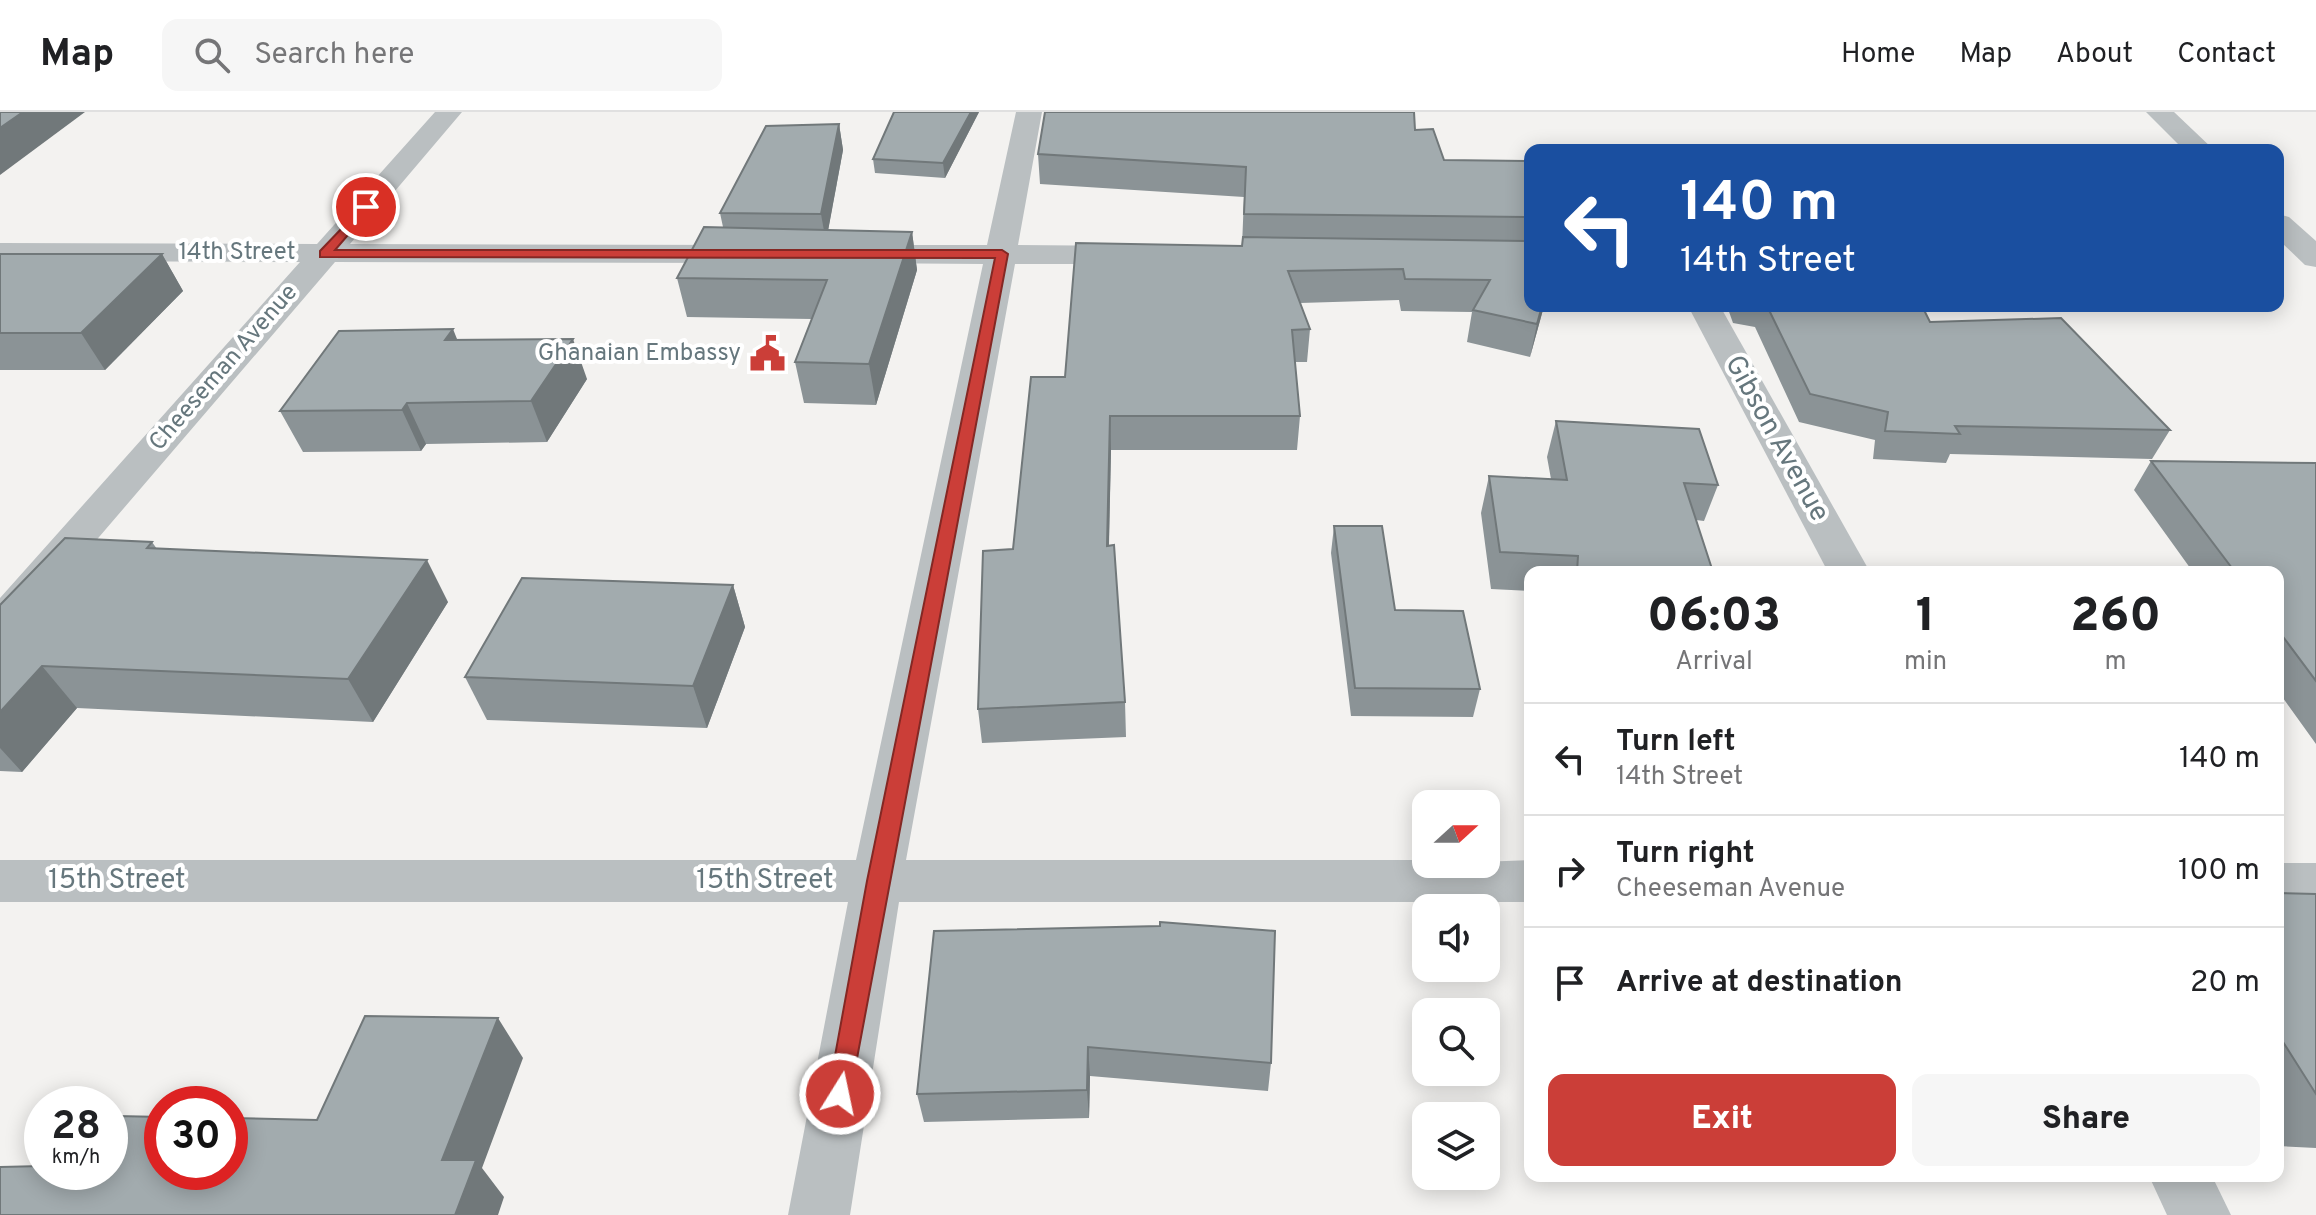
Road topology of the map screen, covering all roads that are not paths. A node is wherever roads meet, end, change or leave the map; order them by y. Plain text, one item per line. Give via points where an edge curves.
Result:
1 (449, 112) edge
2 (1029, 112) edge
3 (2159, 112) edge
4 (2194, 144) edge
5 (2284, 229) edge
6 (0, 252) edge
7 (324, 254) junction
8 (781, 254) edge
9 (829, 254) edge
10 (1002, 254) junction
11 (1162, 256) edge
12 (2316, 258) edge
13 (2284, 262) edge
14 (2316, 266) edge
15 (1707, 312) edge
16 (1846, 566) edge
17 (0, 625) edge
18 (0, 881) edge
19 (877, 881) junction
20 (1524, 881) edge
21 (2284, 884) edge
22 (2316, 884) edge
23 (2182, 1182) edge
24 (819, 1215) edge
25 (2200, 1215) edge

1 - 7 street, Cheeseman Avenue
2 - 10 street
3 - 4 street
5 - 12 street
6 - 7 street, 14th Street
7 - 8 street, 14th Street
7 - 17 street, Cheeseman Avenue
9 - 10 street
10 - 11 street
10 - 19 street
13 - 14 street
15 - 16 street, Gibson Avenue
18 - 19 street, 15th Street
19 - 20 street, 15th Street
19 - 24 street
21 - 22 street
23 - 25 street

